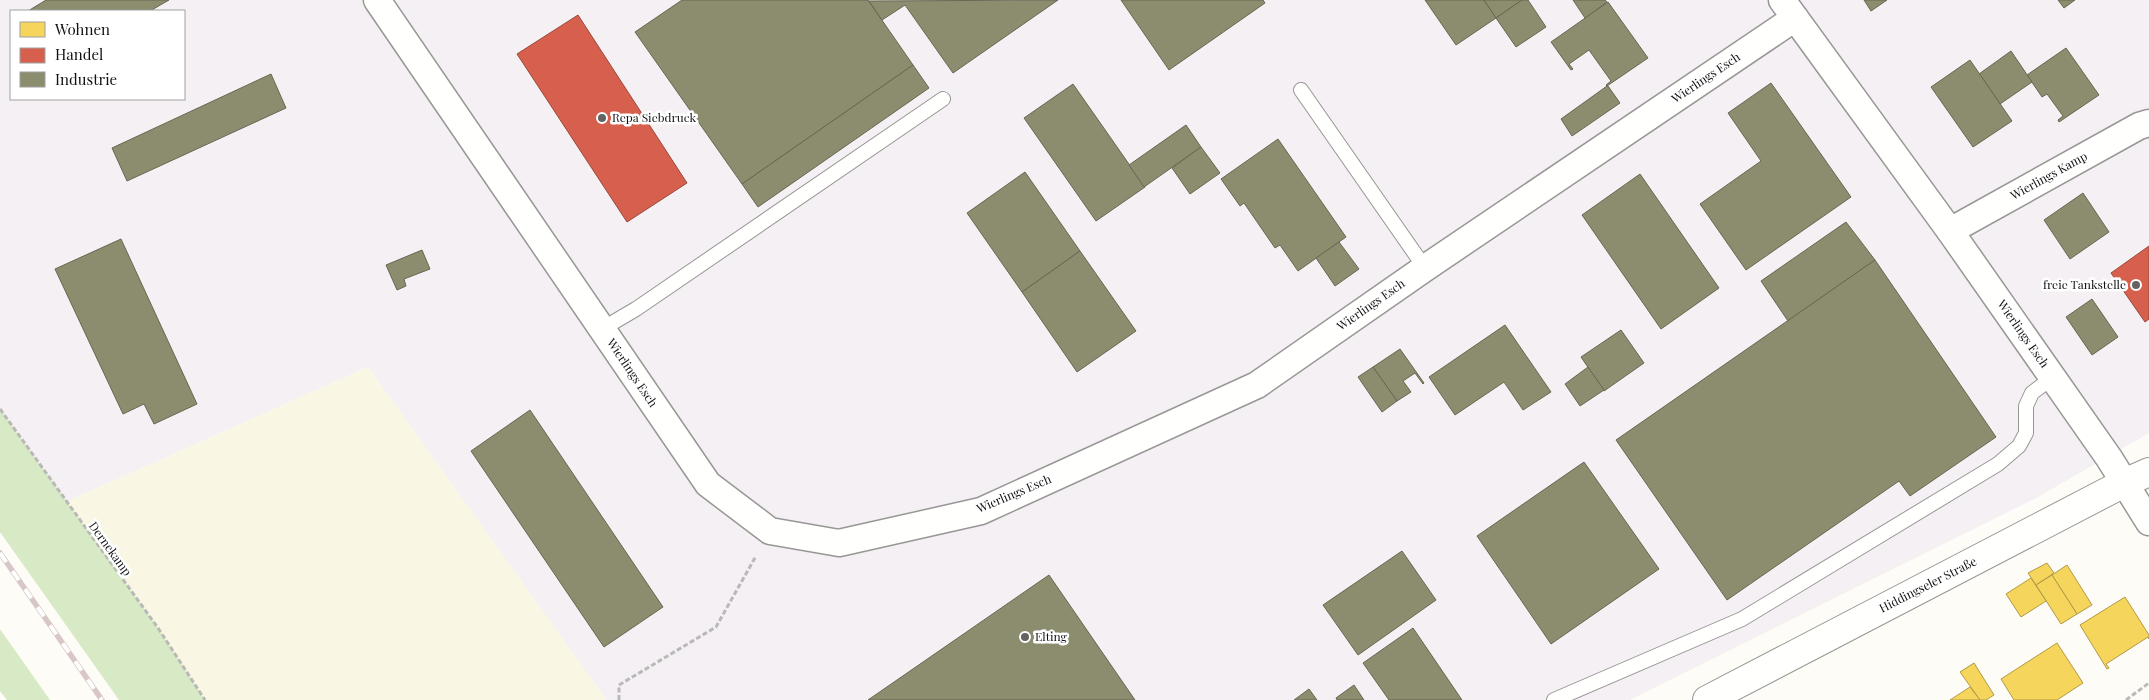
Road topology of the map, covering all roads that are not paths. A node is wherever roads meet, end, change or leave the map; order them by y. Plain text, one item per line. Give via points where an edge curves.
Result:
1 (377, 0) edge
2 (1788, 9) edge
3 (1301, 90) dead end
4 (943, 99) dead end
5 (2149, 123) edge
6 (1950, 231) junction
7 (1425, 268) junction
8 (602, 329) junction
9 (2053, 377) junction
10 (2149, 472) edge
11 (2124, 483) junction
12 (2149, 522) edge
13 (1554, 700) edge
14 (1707, 700) edge

1 - 8 street, Wierlings Esch
2 - 6 street, Wierlings Esch
2 - 7 street, Wierlings Esch
3 - 7 lane
4 - 8 lane
5 - 6 street, Wierlings Kamp
6 - 9 street, Wierlings Esch
7 - 8 street, Wierlings Esch via 1257,385 980,510 839,543 770,531 708,484
9 - 11 street, Wierlings Esch
9 - 13 lane via 2032,393 2026,406 2026,433 2019,446 1998,464 1742,620
10 - 11 street, Hiddingseler Straße
11 - 12 street, Wierlings Esch
11 - 14 street, Hiddingseler Straße

